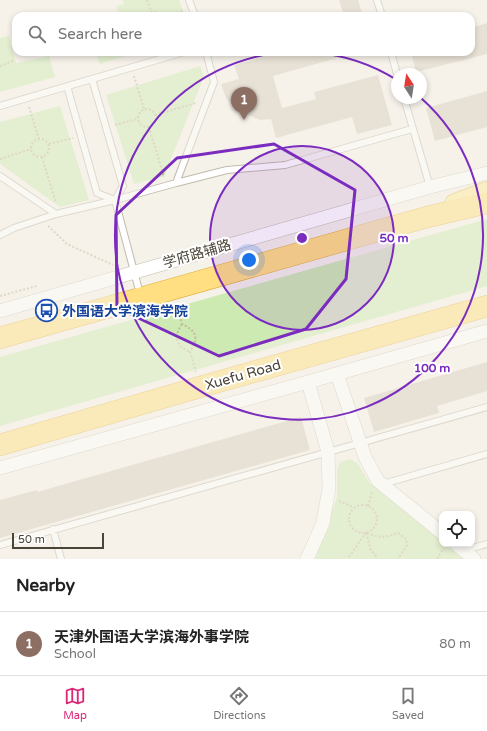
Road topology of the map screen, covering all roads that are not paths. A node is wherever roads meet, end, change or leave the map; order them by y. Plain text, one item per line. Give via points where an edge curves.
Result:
1 (189, 0) edge
2 (377, 0) edge
3 (194, 12) edge
4 (381, 12) edge
5 (170, 56) edge
6 (207, 56) edge
7 (393, 56) edge
8 (396, 68) edge
9 (92, 79) junction
10 (67, 86) junction
11 (406, 104) edge
12 (0, 106) edge
13 (412, 129) junction
14 (487, 173) edge
15 (0, 176) edge
16 (176, 184) junction
17 (430, 188) junction
18 (115, 200) junction
19 (485, 201) edge
20 (56, 214) junction
21 (0, 235) edge
22 (134, 273) junction
23 (141, 298) junction
24 (487, 306) edge
25 (0, 311) edge
26 (487, 331) edge
27 (0, 338) edge
28 (337, 374) junction
29 (308, 382) junction
30 (487, 407) edge
31 (360, 443) junction
32 (0, 445) edge
33 (328, 452) junction
34 (487, 454) edge
35 (0, 468) edge
36 (382, 484) junction
37 (53, 529) junction
38 (439, 531) edge
39 (487, 544) edge
40 (0, 545) edge
41 (475, 545) edge
42 (460, 547) edge
43 (61, 559) edge
44 (307, 559) edge
45 (474, 559) edge

1 - 3 lane
2 - 4 lane
5 - 9 lane
6 - 16 lane via 214,82
7 - 8 lane
9 - 10 lane
9 - 18 lane via 123,186
10 - 12 lane
10 - 18 lane via 97,193
11 - 13 lane
13 - 16 lane via 285,165 227,170
13 - 17 lane
14 - 17 street, 学府路辅路
15 - 20 lane
16 - 18 lane
17 - 22 street, 学府路辅路
18 - 20 lane
18 - 22 lane
19 - 23 highway
20 - 21 lane
22 - 23 lane
22 - 25 street, 学府路辅路
23 - 27 highway
24 - 32 highway, Xuefu Road
26 - 28 street
28 - 29 street
28 - 31 street
29 - 33 street
29 - 35 street
30 - 31 lane
31 - 33 lane
31 - 36 street via 364,457
33 - 37 lane
33 - 44 street via 329,488 323,523
34 - 36 lane
36 - 38 street
37 - 40 lane
37 - 43 lane
39 - 41 lane
42 - 45 street

